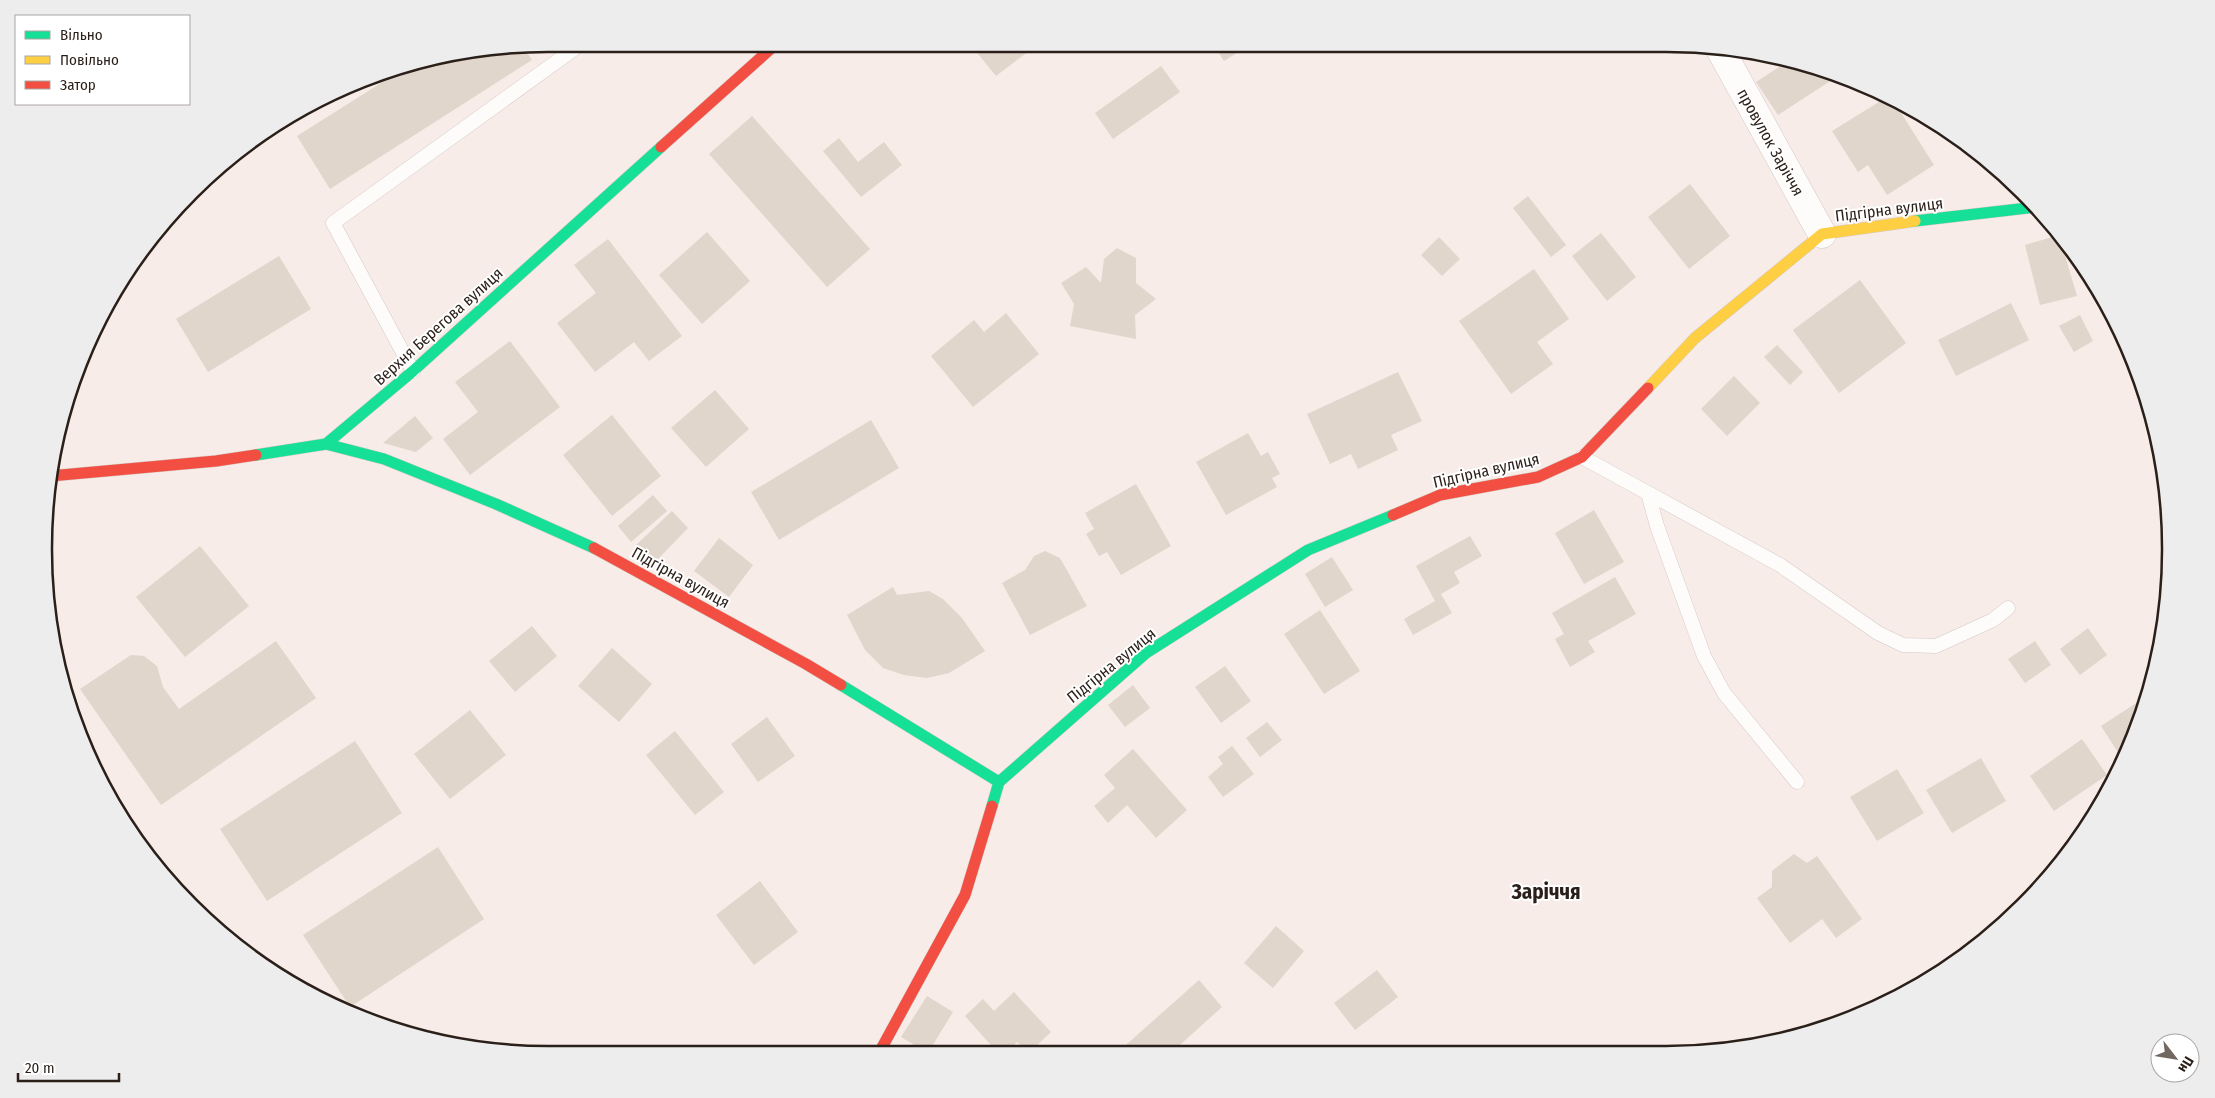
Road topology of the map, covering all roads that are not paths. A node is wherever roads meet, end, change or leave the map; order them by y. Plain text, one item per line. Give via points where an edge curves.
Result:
1 (569, 53) edge
2 (766, 53) edge
3 (1724, 56) edge
4 (2026, 208) edge
5 (1822, 234) junction
6 (413, 371) junction
7 (326, 444) junction
8 (1582, 457) junction
9 (58, 475) edge
10 (1648, 493) junction
11 (2008, 608) dead end
12 (999, 782) junction
13 (1797, 782) dead end
14 (883, 1045) edge

1 - 6 lane via 333,223
2 - 6 street, Верхня Берегова вулиця
3 - 5 street, провулок Заріччя
4 - 5 street, Підгірна вулиця
5 - 8 street, Підгірна вулиця via 1695,338
6 - 7 street, Верхня Берегова вулиця
7 - 9 street via 216,461
7 - 12 street, Підгірна вулиця via 384,459 600,551 806,664
8 - 10 lane
8 - 12 street, Підгірна вулиця via 1538,477 1440,495 1308,550 1146,653
10 - 11 lane via 1780,565 1878,633 1903,644 1936,646 1993,620
10 - 13 lane via 1704,656 1724,693
12 - 14 street via 965,895

